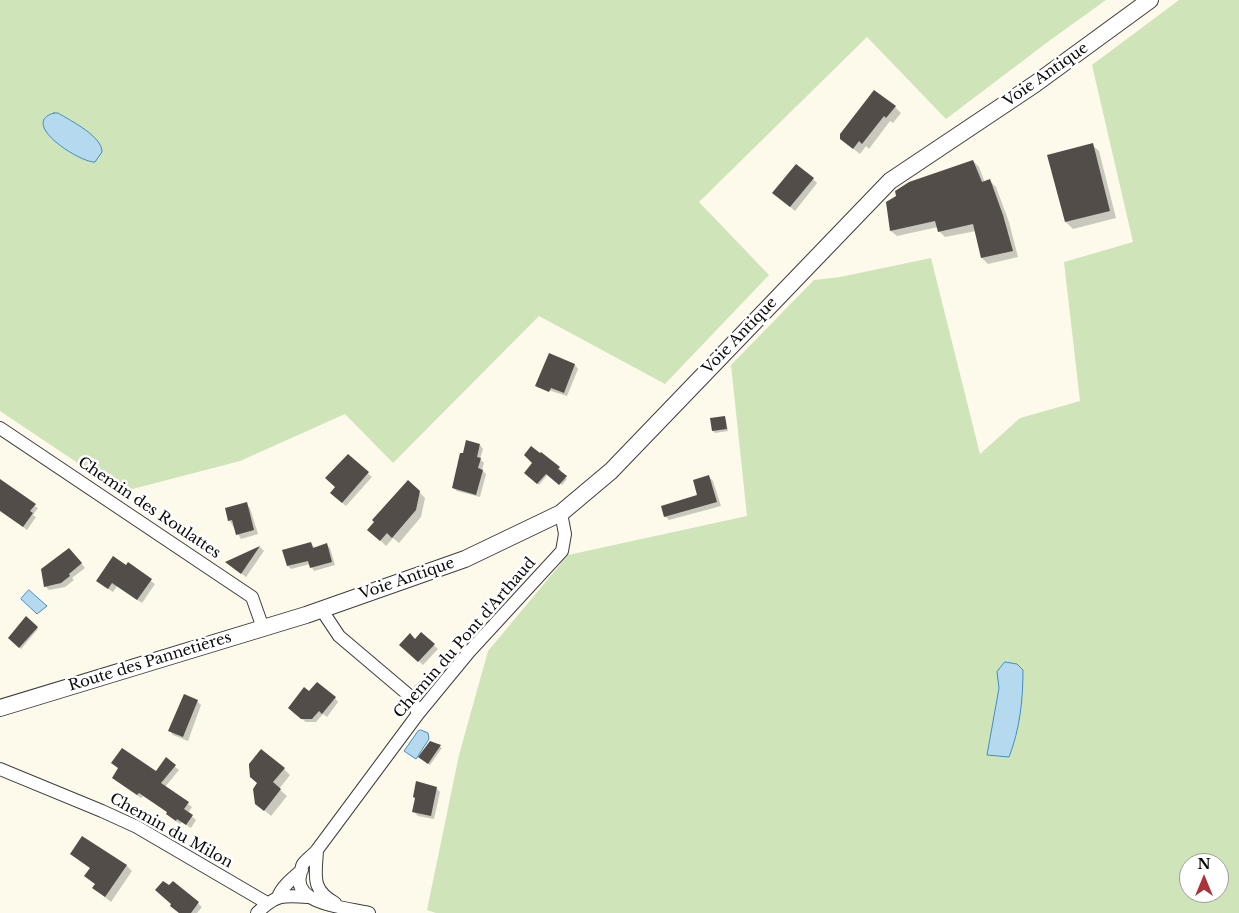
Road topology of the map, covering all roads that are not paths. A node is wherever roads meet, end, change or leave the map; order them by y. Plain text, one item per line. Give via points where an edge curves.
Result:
1 (1150, 0) edge
2 (0, 428) edge
3 (561, 513) junction
4 (321, 610) junction
5 (300, 616) joint
6 (263, 628) junction
7 (0, 708) edge
8 (418, 714) junction
9 (0, 769) edge
10 (317, 850) junction
11 (302, 870) junction
12 (309, 898) junction
13 (272, 900) junction
14 (342, 907) junction
15 (257, 913) edge
16 (369, 913) edge

1 - 3 street, Voie Antique via 1035,84 890,181 611,471
2 - 6 street, Chemin des Roulattes via 252,597
3 - 4 street, Voie Antique via 464,559
3 - 8 street, Chemin du Pont d'Arthaud via 565,534 562,551
4 - 5 street, Voie Antique
4 - 8 street via 339,636 411,696
5 - 6 street, Route des Pannetières
6 - 7 street, Route des Pannetières
8 - 10 street, Chemin du Pont d'Arthaud
9 - 13 street, Chemin du Milon via 137,827
10 - 11 street
10 - 14 street via 316,884 325,898
11 - 12 street via 299,881
11 - 13 street
12 - 13 street
12 - 14 street
13 - 15 street
14 - 16 street

